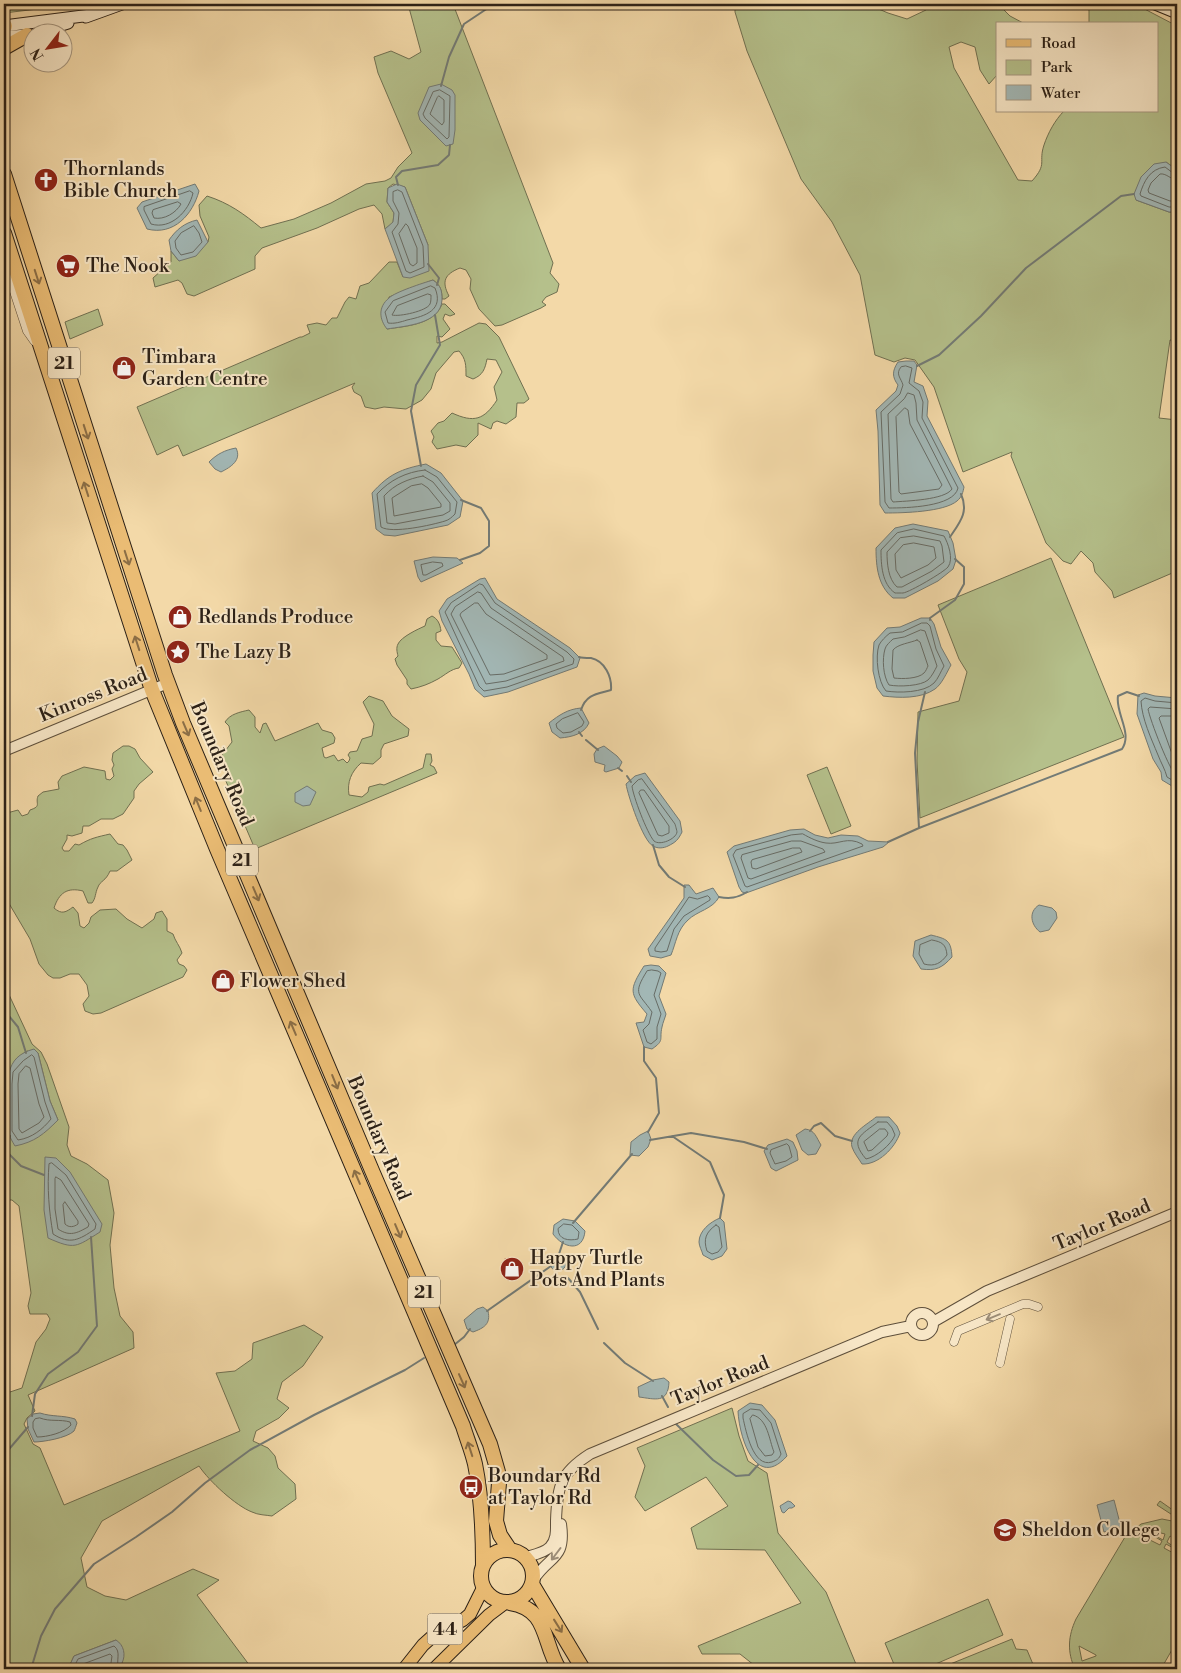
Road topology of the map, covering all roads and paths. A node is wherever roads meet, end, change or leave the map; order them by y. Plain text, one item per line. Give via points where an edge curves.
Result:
1 (122, 4) edge
2 (1155, 4) edge
3 (1177, 13) edge
4 (91, 15) junction
5 (70, 22) edge
6 (4, 28) edge
7 (22, 32) edge
8 (22, 39) edge
9 (4, 48) edge
10 (4, 174) edge
11 (4, 233) edge
12 (28, 251) junction
13 (8, 259) edge
14 (168, 683) junction
15 (152, 690) junction
16 (4, 751) edge
17 (1177, 1212) edge
18 (1038, 1307) dead end
19 (1010, 1320) dead end
20 (933, 1322) junction
21 (911, 1326) junction
22 (954, 1342) dead end
23 (1000, 1363) dead end
24 (558, 1490) junction
25 (510, 1550) junction
26 (526, 1558) junction
27 (483, 1566) junction
28 (533, 1581) junction
29 (483, 1588) junction
30 (507, 1603) junction
31 (404, 1669) edge
32 (434, 1669) edge
33 (558, 1669) edge
34 (583, 1669) edge

1 - 4 main road
2 - 3 main road
4 - 5 main road
4 - 6 main road
6 - 7 main road
8 - 9 highway
10 - 12 highway, Boundary Road / 21
11 - 13 highway, Boundary Road / 21
12 - 13 highway
12 -> 14 highway, Boundary Road / 21
15 -> 13 highway, Boundary Road / 21
14 - 15 street, Kinross Road
14 -> 25 highway, Boundary Road / 21 via 490,1444 499,1483 496,1522
15 - 16 street, Kinross Road
27 -> 15 highway, Boundary Road / 21 via 480,1495 463,1426
17 - 20 street, Taylor Road via 988,1291
18 -> 22 street via 1023,1304 958,1330
19 - 23 street
20 - 21 street via 929,1315 921,1313 914,1316
20 - 21 street via 930,1332 924,1336 917,1334
21 - 24 street, Taylor Road via 882,1332 590,1454 569,1469
24 - 26 street, Taylor Road via 554,1542 549,1548
24 -> 28 street via 562,1546
25 - 26 highway
25 - 27 highway via 497,1552
26 - 28 highway via 533,1571
27 - 29 highway, 21
28 - 30 highway via 524,1597
28 -> 34 highway via 543,1604
29 - 30 highway via 492,1598
29 - 31 main road, 44 via 470,1614 433,1636
30 - 32 main road, 44 via 489,1615
30 - 33 highway via 518,1604 536,1616 544,1628

